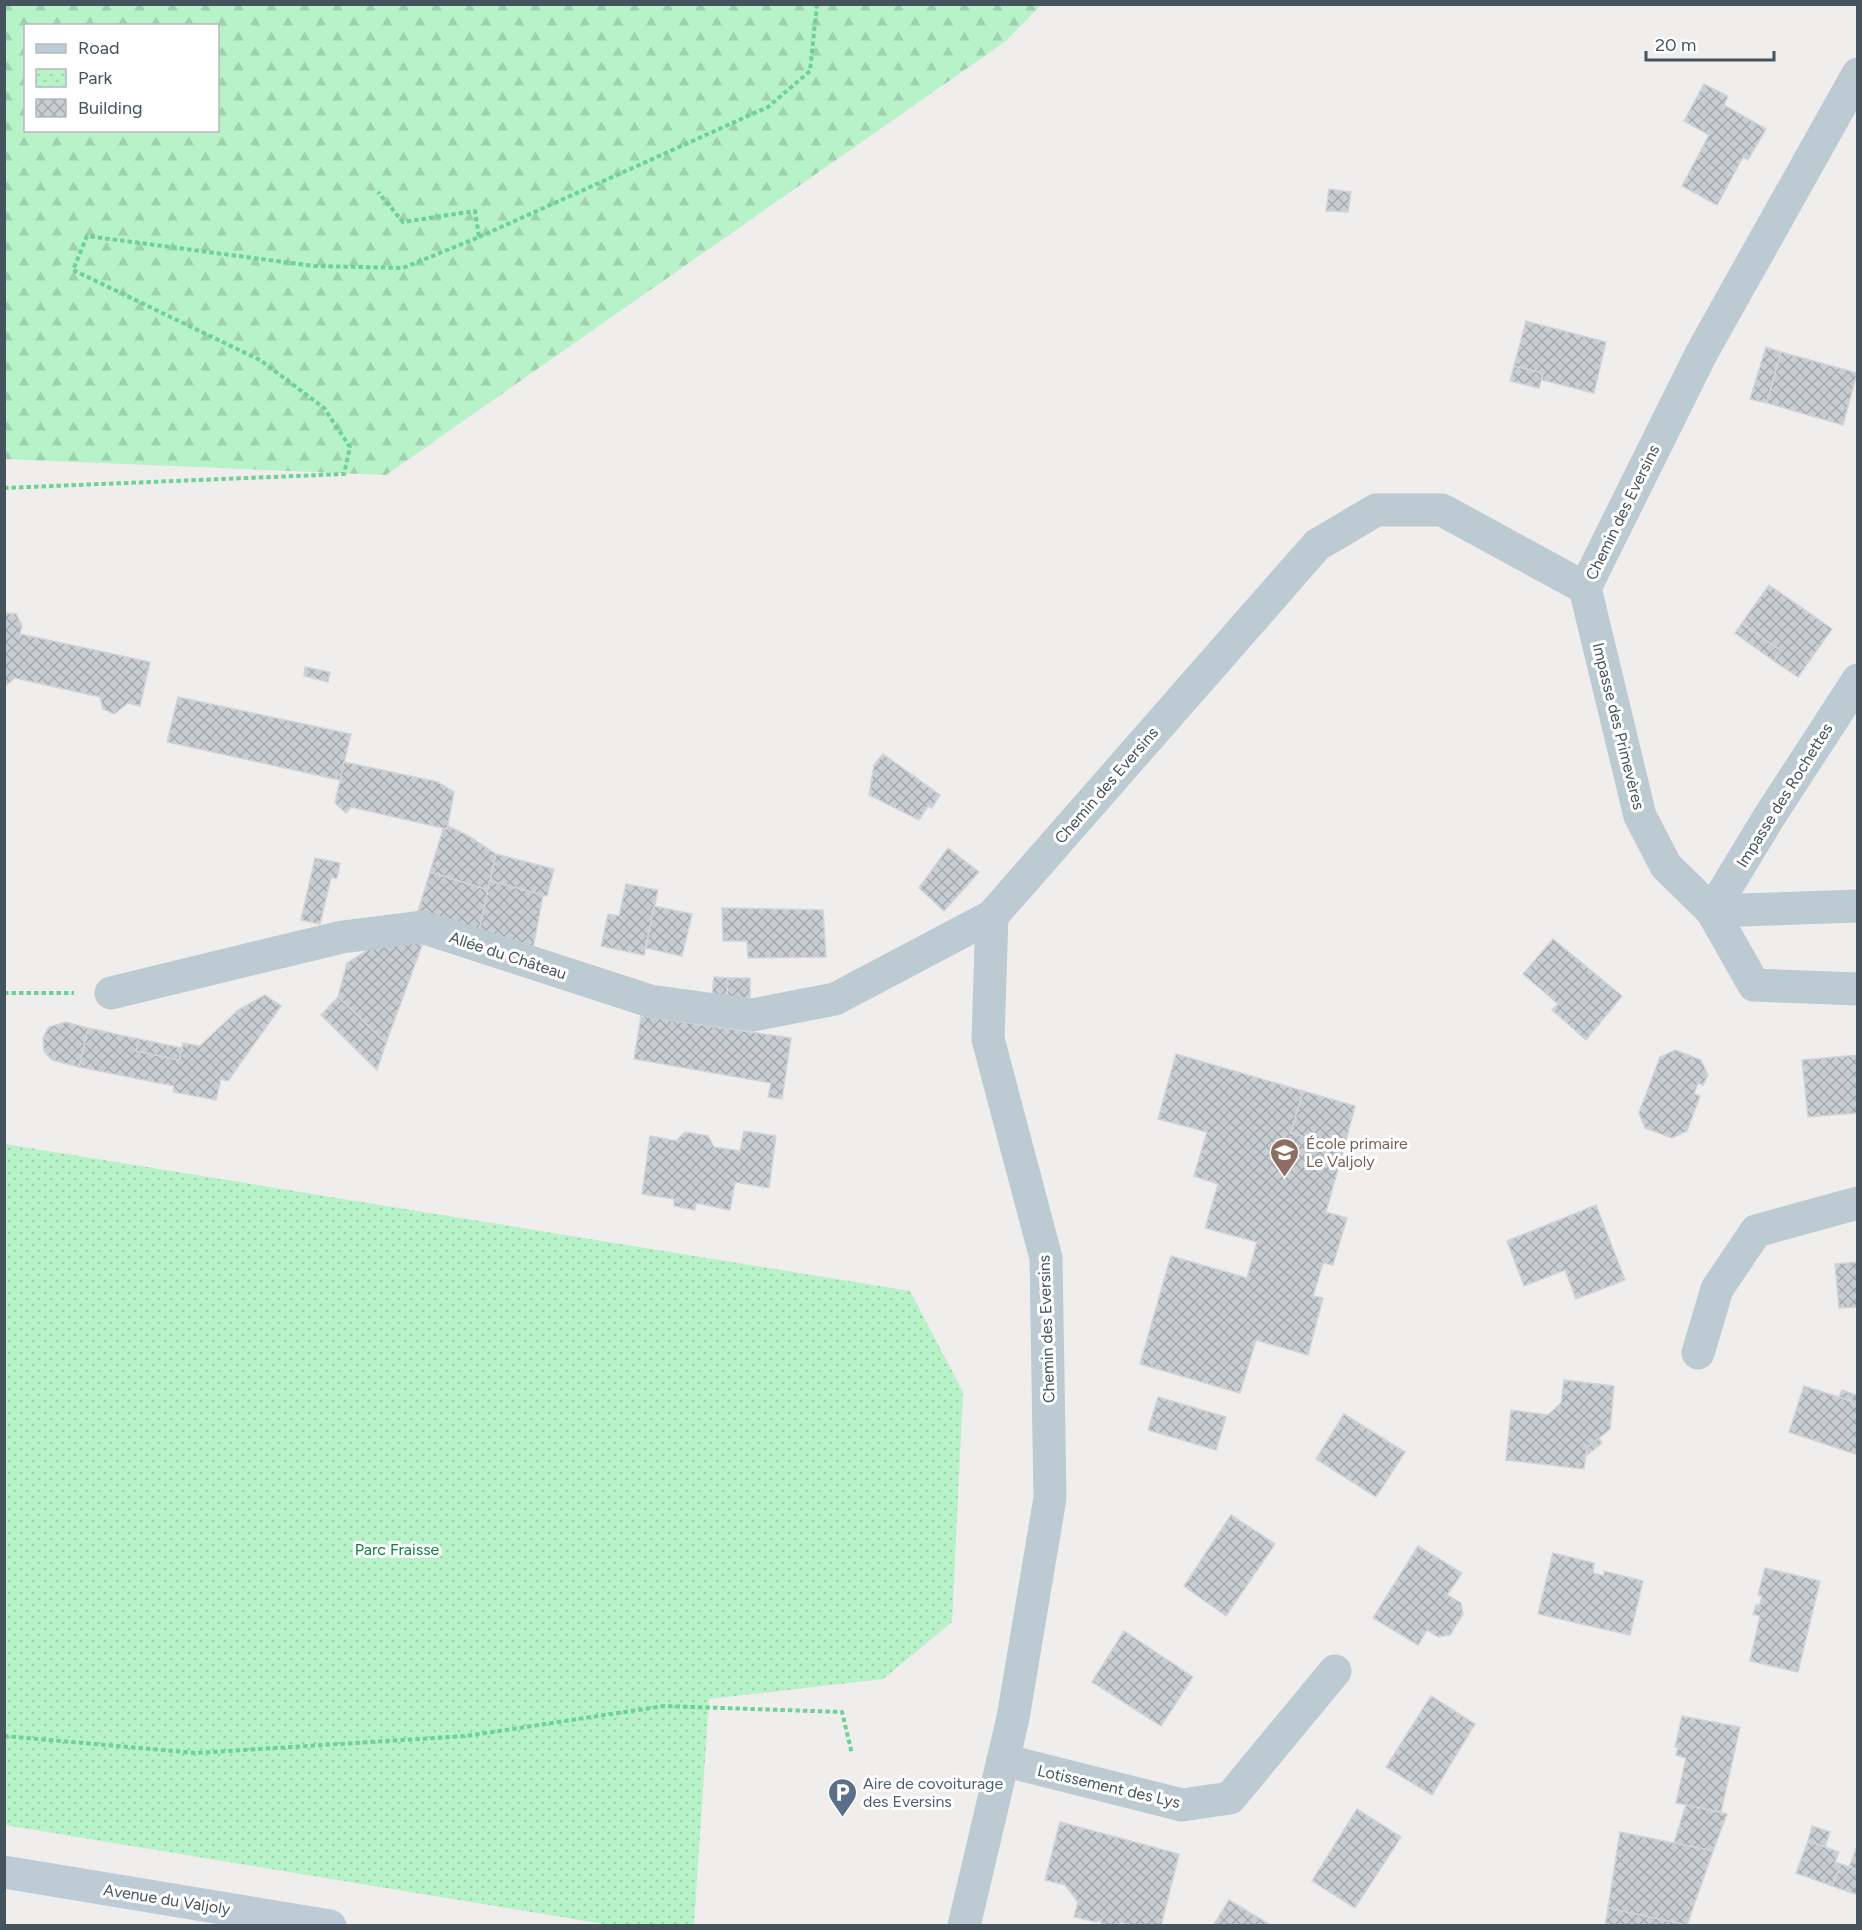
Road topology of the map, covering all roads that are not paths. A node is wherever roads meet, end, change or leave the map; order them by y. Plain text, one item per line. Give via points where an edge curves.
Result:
1 (1857, 74) edge
2 (1584, 588) junction
3 (1857, 680) edge
4 (1857, 906) edge
5 (1712, 911) junction
6 (992, 916) junction
7 (1857, 989) edge
8 (111, 993) road end
9 (1857, 1203) edge
10 (1698, 1353) dead end
11 (1335, 1671) dead end
12 (1003, 1760) junction
13 (4, 1872) edge
14 (330, 1926) edge
15 (964, 1926) edge

1 - 2 street, Chemin des Eversins via 1701,354
2 - 5 street, Impasse des Primevères via 1640,816 1666,866
2 - 6 street, Chemin des Eversins via 1442,510 1376,510 1317,546
3 - 5 street, Impasse des Rochettes
4 - 5 street
5 - 7 street, Impasse des Primevères via 1754,985
6 - 8 street, Allée du Château via 835,999 752,1015 650,1001 422,927 342,938
6 - 12 street, Chemin des Eversins via 988,1039 1046,1258 1050,1498
9 - 10 street via 1756,1232 1717,1289
11 - 12 street, Lotissement des Lys via 1230,1798 1182,1805
12 - 15 street, Chemin des Eversins
13 - 14 main road, Avenue du Valjoly

